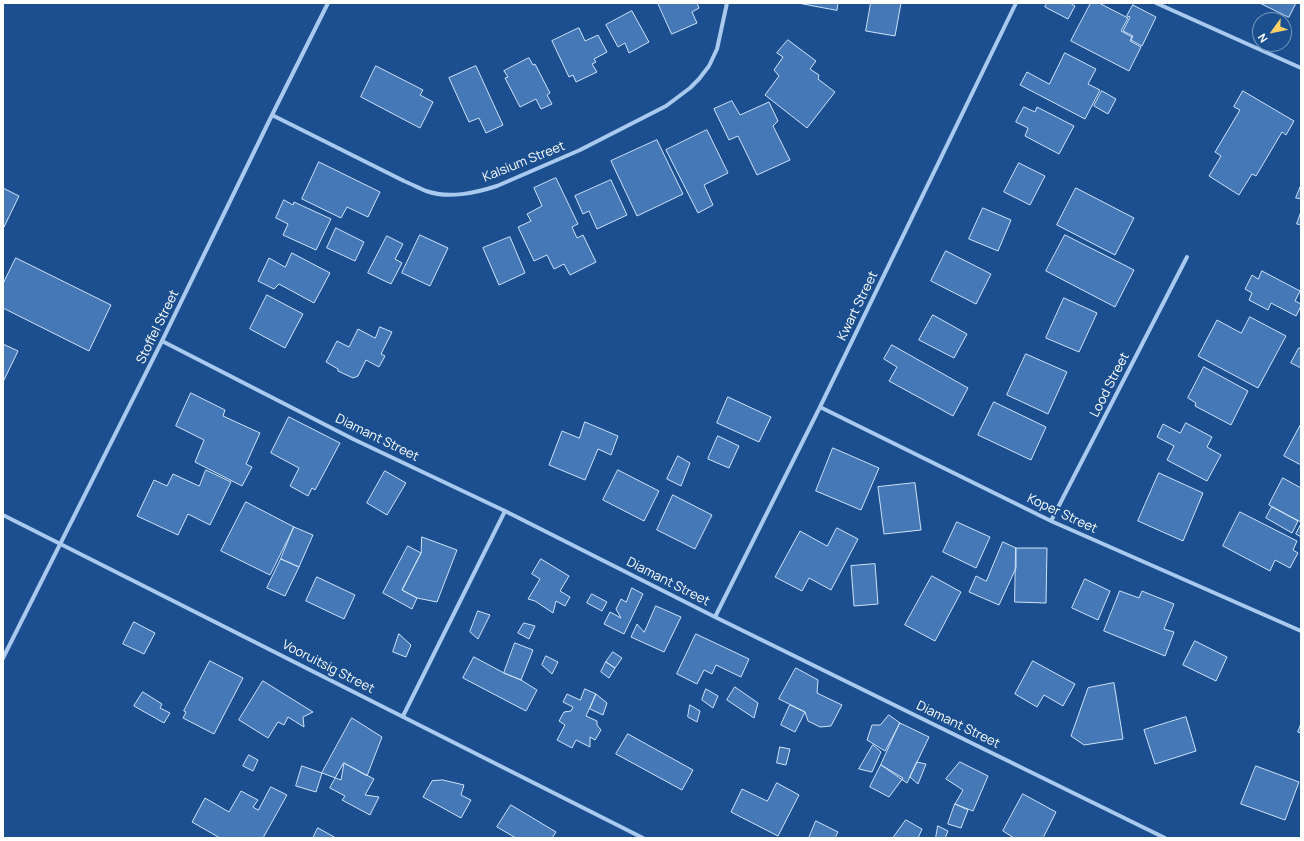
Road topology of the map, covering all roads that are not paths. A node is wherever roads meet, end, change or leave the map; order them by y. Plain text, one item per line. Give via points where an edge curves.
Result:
1 (328, 3) edge
2 (727, 3) edge
3 (1016, 3) edge
4 (1156, 3) edge
5 (1301, 68) edge
6 (272, 115) junction
7 (1187, 257) dead end
8 (162, 341) junction
9 (820, 407) junction
10 (505, 511) junction
11 (3, 515) edge
12 (1051, 521) junction
13 (60, 544) junction
14 (715, 617) junction
15 (1301, 631) edge
16 (3, 658) edge
17 (403, 716) junction
18 (643, 838) edge
19 (1165, 838) edge

1 - 6 street, Stoffel Street
2 - 6 street, Kalsium Street via 716,49 709,66 690,88 666,106 580,150 483,190 452,194 426,191
3 - 9 street, Kwart Street
4 - 5 street
6 - 8 street, Stoffel Street
7 - 12 street, Lood Street
8 - 10 street, Diamant Street via 353,439
8 - 13 street, Stoffel Street
9 - 12 street, Koper Street
9 - 14 street, Kwart Street
10 - 14 street, Diamant Street
10 - 17 street
11 - 13 street, Vooruitsig Street
12 - 15 street, Koper Street
13 - 16 street, Stoffel Street
13 - 17 street, Vooruitsig Street
14 - 19 street, Diamant Street
17 - 18 street, Vooruitsig Street

